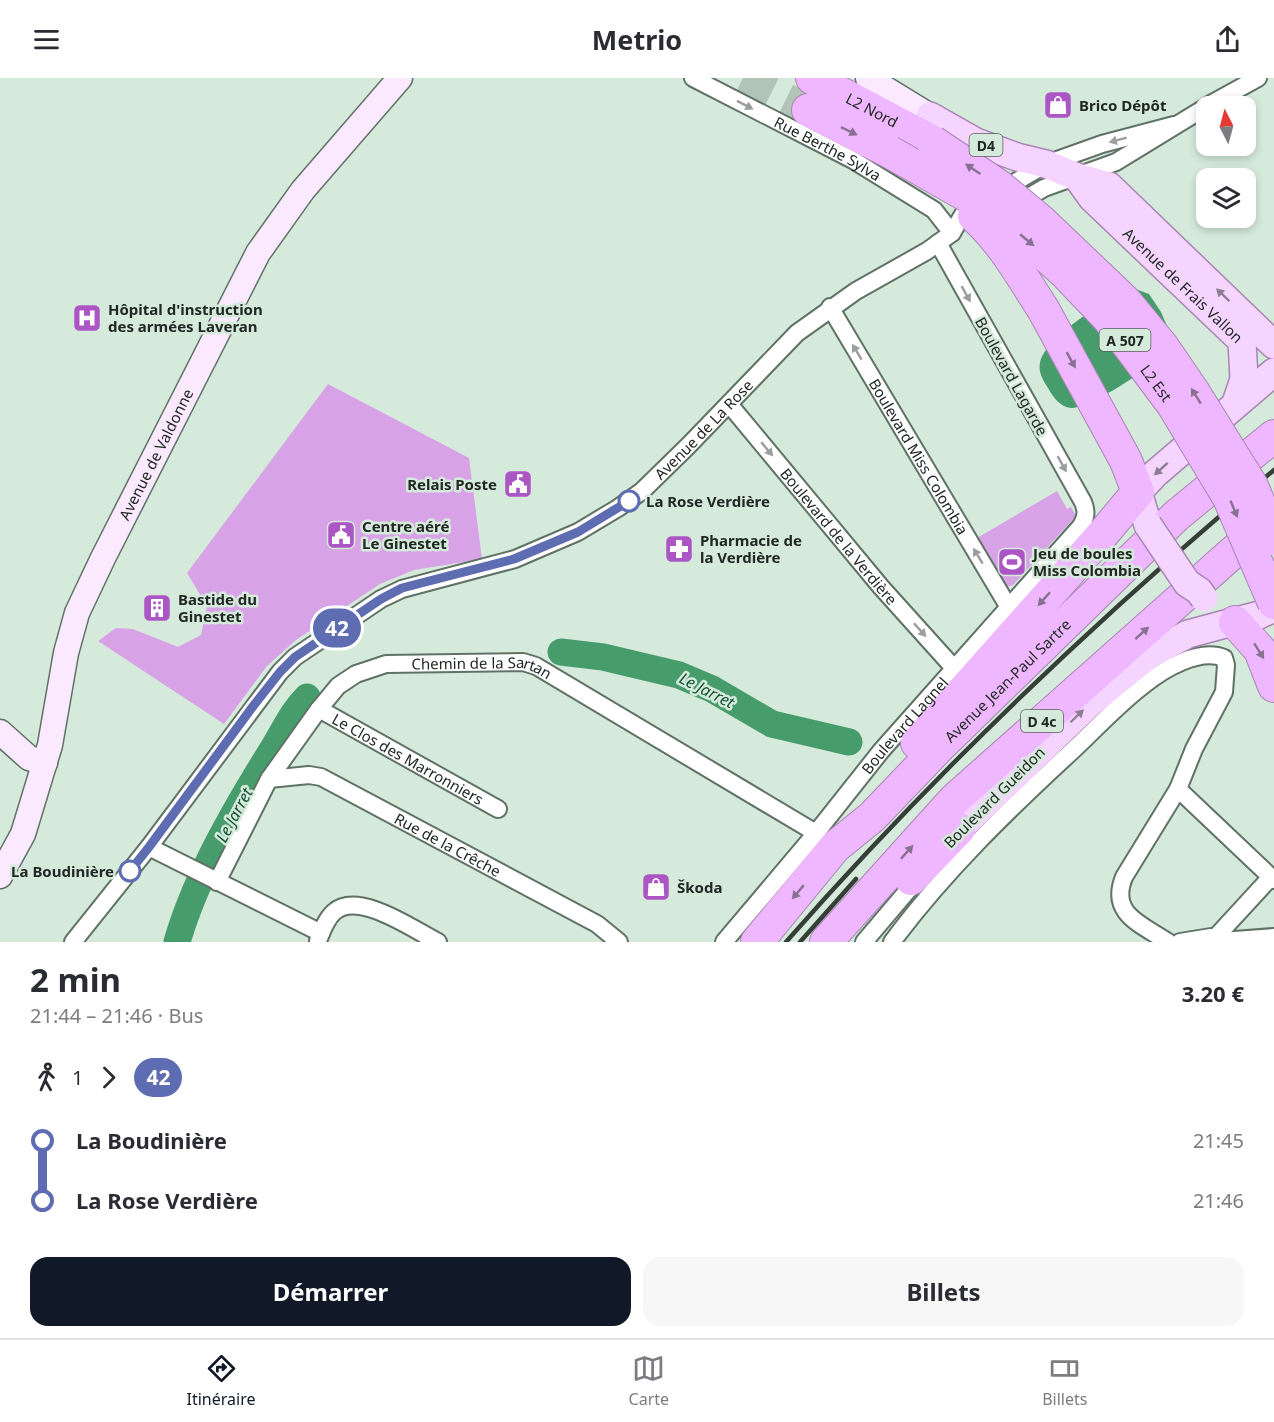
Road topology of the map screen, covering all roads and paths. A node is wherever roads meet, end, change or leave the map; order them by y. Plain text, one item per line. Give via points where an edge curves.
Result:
1 (400, 78) edge
2 (693, 78) edge
3 (812, 78) tunnel mouth
4 (848, 78) edge
5 (868, 78) edge
6 (1258, 78) edge
7 (1226, 96) edge
8 (808, 110) tunnel mouth
9 (1196, 113) edge
10 (1174, 125) junction
11 (931, 129) junction
12 (890, 152) junction
13 (1047, 164) junction
14 (1077, 177) junction
15 (952, 233) junction
16 (938, 243) junction
17 (830, 307) junction
18 (1274, 345) edge
19 (1274, 372) edge
20 (1236, 403) junction
21 (729, 404) junction
22 (1274, 436) edge
23 (1138, 492) junction
24 (1086, 510) joint
25 (1274, 516) edge
26 (1274, 539) edge
27 (1274, 603) edge
28 (1008, 606) junction
29 (1274, 608) edge
30 (1234, 622) junction
31 (953, 667) junction
32 (1274, 686) edge
33 (319, 709) junction
34 (0, 732) edge
35 (45, 763) junction
36 (269, 779) junction
37 (1178, 789) junction
38 (498, 809) dead end
39 (959, 829) junction
40 (826, 840) junction
41 (149, 847) junction
42 (0, 876) edge
43 (1272, 878) edge
44 (212, 879) junction
45 (1274, 937) edge
46 (320, 938) edge
47 (1214, 939) junction
48 (72, 942) edge
49 (438, 942) edge
50 (619, 942) edge
51 (724, 942) edge
52 (757, 942) edge
53 (826, 942) edge
54 (850, 942) edge
55 (864, 942) edge
56 (892, 942) edge
57 (1168, 942) edge
58 (1179, 942) edge

1 - 35 street, Avenue de Valdonne via 303,190 258,253 77,613
2 -> 15 street, Rue Berthe Sylva via 852,160 934,210
3 - 11 highway, L2 Nord / A 507
4 - 11 highway
5 - 11 street, D4
6 - 7 street
8 -> 12 highway, L2 Nord / A 507
9 - 10 street
10 -> 13 street via 1101,144
10 - 14 street via 1116,162
11 - 13 main road, D4
26 -> 11 highway, L2 Est / A 507, bridge via 1252,486 1193,391 1126,302 1032,214
12 -> 23 highway, bridge via 962,206 994,236 1043,309 1121,452
12 -> 27 highway, L2 Est / A 507, bridge via 978,202 1024,236 1108,318 1173,405 1229,498
13 - 14 main road, D4
13 - 15 street via 965,212
14 - 15 street via 1044,188 975,229
18 -> 14 main road, Avenue de Frais Vallon via 1109,186
14 - 20 main road, Avenue de Frais Vallon via 1092,198 1242,341 1244,379
15 - 16 street, Avenue de La Rose
16 - 17 street, Avenue de La Rose
16 -> 24 street, Boulevard Lagarde
17 - 21 street, Avenue de La Rose via 797,333
28 -> 17 street, Boulevard Miss Colombia
19 - 20 main road
20 -> 23 main road
21 -> 31 street, Boulevard de la Verdière
21 - 41 street, Avenue de La Rose via 642,491 588,526 514,559 402,588 295,657 254,705
22 - 40 highway, Avenue Jean-Paul Sartre via 1176,516 872,817
23 - 30 main road, bridge via 1148,525 1194,597
23 -> 40 highway via 864,808
24 - 28 street, Boulevard Lagnel via 1081,526
53 -> 25 highway, D 4c via 955,799
28 - 31 street, Boulevard Lagnel
29 - 30 main road
30 -> 32 highway via 1260,650
39 -> 30 main road, Boulevard Gueidon via 1091,702 1150,654 1188,634
31 - 40 street, Boulevard Lagnel via 881,751
33 - 36 street, Chemin de la Sartan
33 - 38 street, Le Clos des Marronniers
33 - 40 street, Chemin de la Sartan via 338,686 356,674 386,664 523,662
34 - 35 street via 29,758
35 - 42 street, Avenue de Valdonne via 23,834
36 - 44 street, Chemin de la Sartan
36 - 50 street, Rue de la Crêche via 321,777 597,924
37 - 43 street
37 - 56 street, Boulevard Gueidon via 1224,692 1227,664 1216,655 1179,663 1145,684 999,819
37 - 57 street via 1124,877 1119,897 1128,914
39 - 54 highway
39 - 55 street, Boulevard Gueidon
40 - 51 street, Boulevard Lagnel
40 -> 52 highway, Avenue Jean-Paul Sartre
41 - 44 street
41 - 48 street, Avenue de La Rose
43 - 47 street
44 - 46 street
45 - 47 street
46 - 49 street via 334,912 344,906 362,905
47 - 58 street

